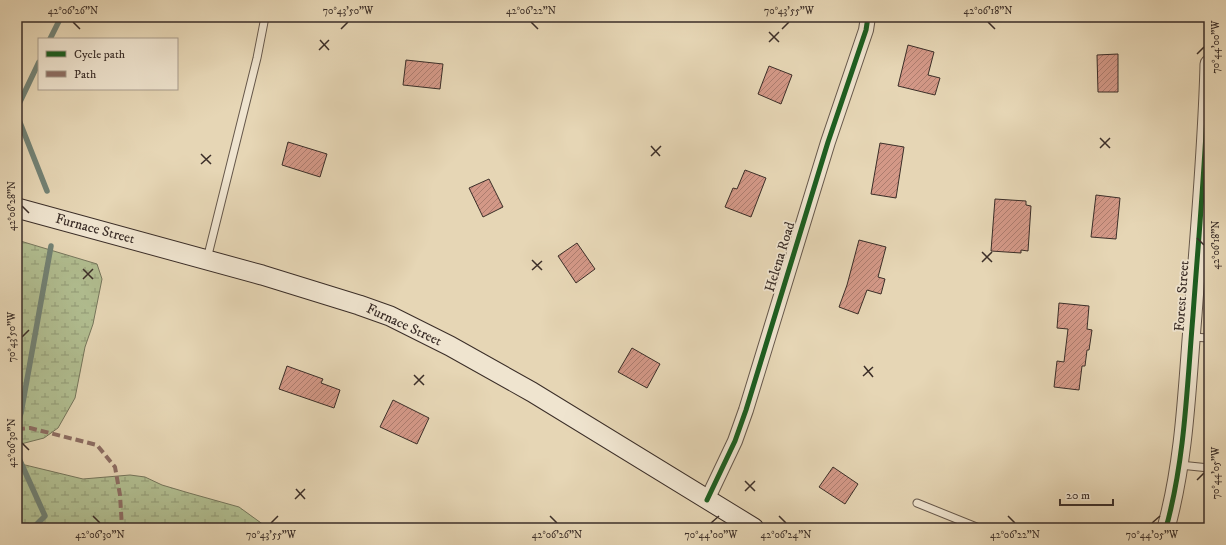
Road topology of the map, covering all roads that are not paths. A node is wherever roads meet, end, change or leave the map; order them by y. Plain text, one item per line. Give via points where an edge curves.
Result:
1 (265, 17) edge
2 (868, 17) edge
3 (1209, 64) edge
4 (17, 208) edge
5 (1205, 211) edge
6 (207, 259) junction
7 (1191, 337) junction
8 (1209, 338) edge
9 (1180, 465) junction
10 (1209, 468) edge
11 (707, 500) junction
12 (916, 503) dead end
13 (754, 528) edge
14 (979, 528) edge
15 (1166, 528) edge

1 - 6 lane via 248,97
2 - 11 street, Helena Road via 746,410 735,441
3 - 5 street, Forest Street
4 - 6 main road, Furnace Street
5 - 7 street, Forest Street
6 - 11 main road, Furnace Street via 359,305 418,329 550,402
7 - 8 lane
7 - 9 street, Forest Street
9 - 10 lane
9 - 15 street, Forest Street
11 - 13 main road, Furnace Street
12 - 14 lane

